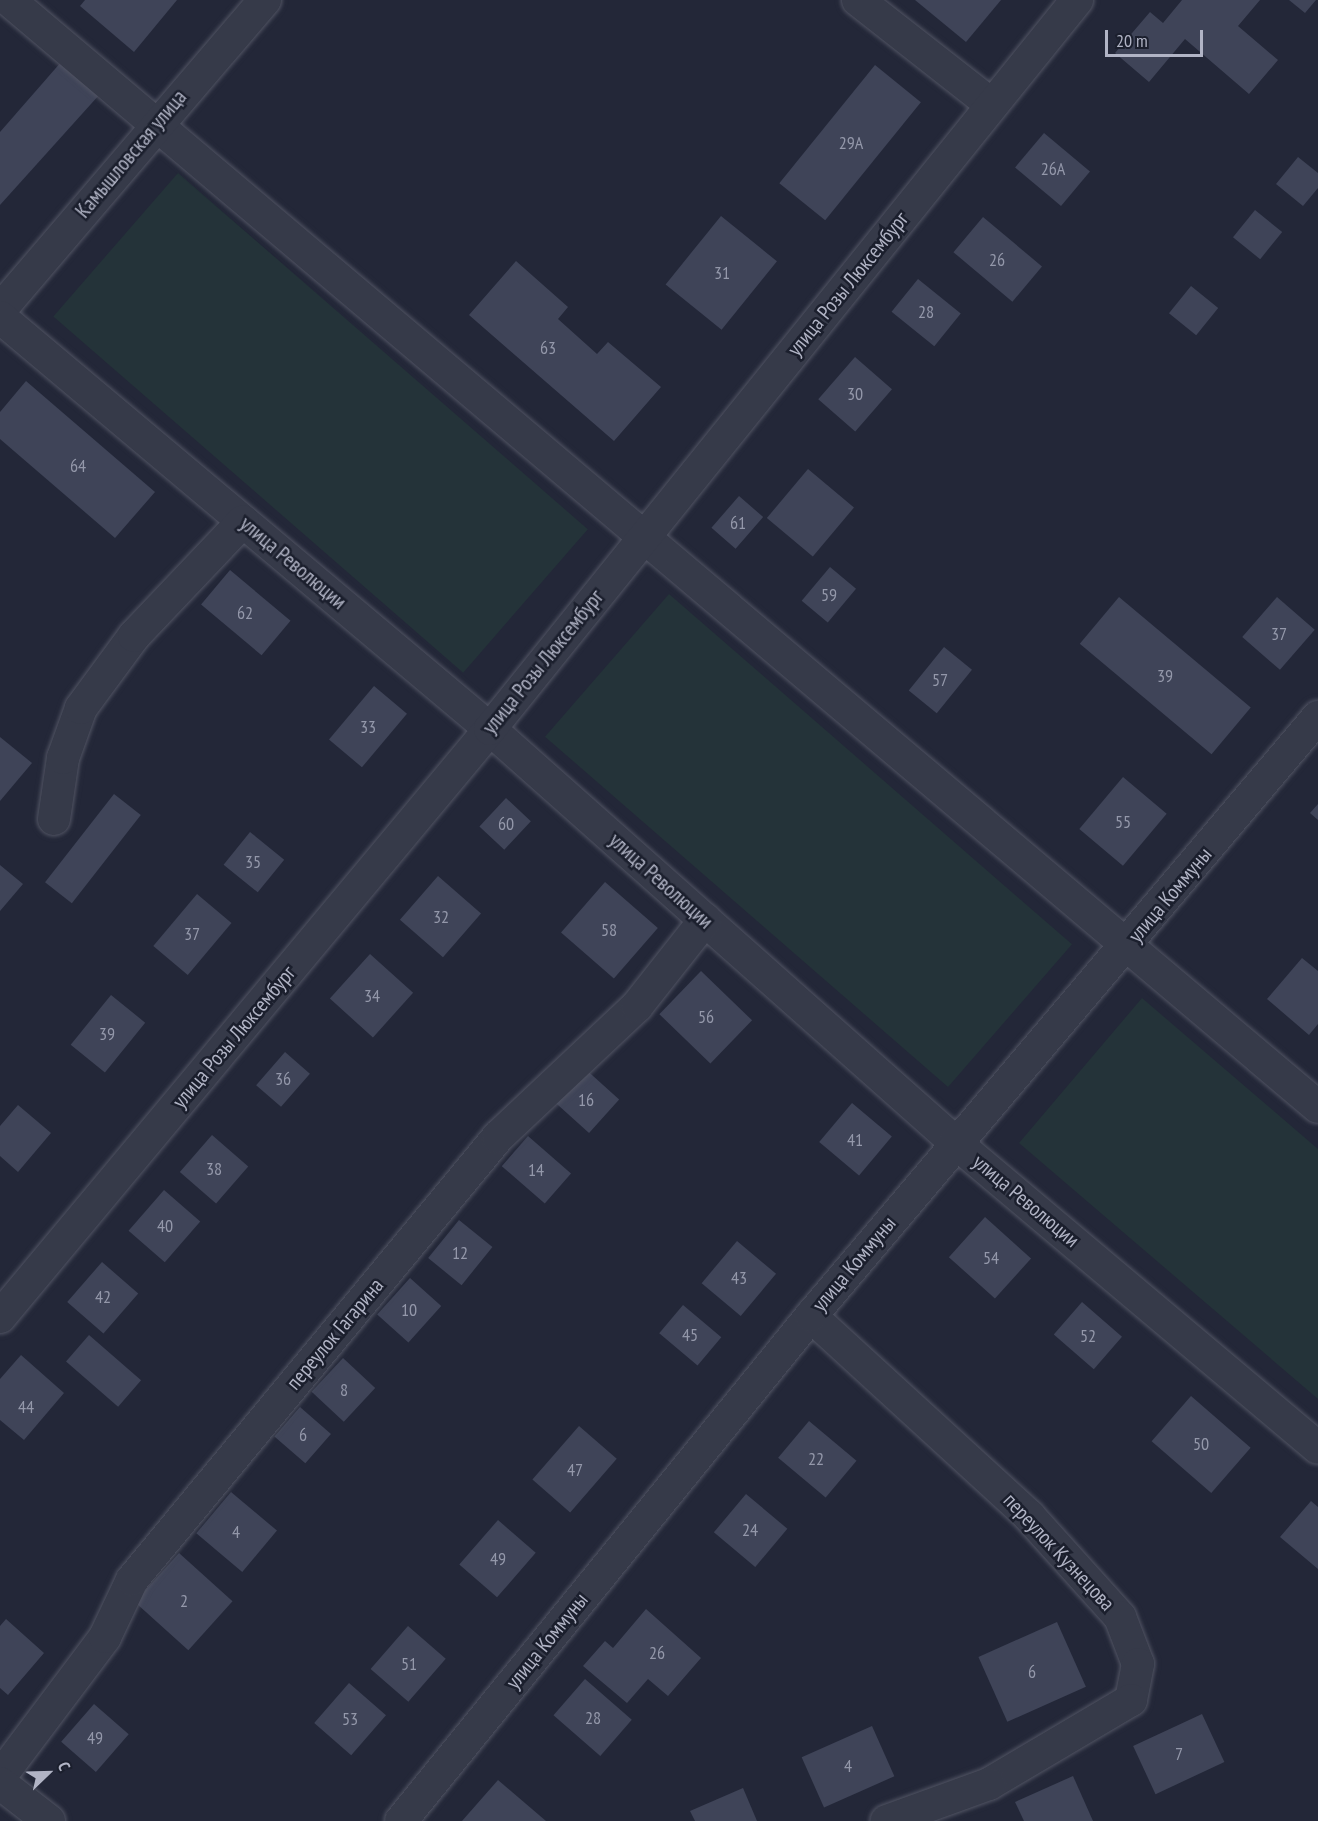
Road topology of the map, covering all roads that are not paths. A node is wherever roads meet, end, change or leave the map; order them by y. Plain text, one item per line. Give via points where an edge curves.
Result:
1 (9, 0) edge
2 (266, 0) edge
3 (858, 0) edge
4 (1077, 0) edge
5 (992, 105) junction
6 (158, 121) junction
7 (0, 310) edge
8 (0, 316) edge
9 (243, 521) junction
10 (644, 536) junction
11 (1318, 717) edge
12 (490, 729) junction
13 (54, 819) dead end
14 (705, 920) junction
15 (1129, 944) junction
16 (1318, 1107) edge
17 (956, 1143) junction
18 (811, 1316) junction
19 (0, 1317) edge
20 (1318, 1448) edge
21 (0, 1777) edge
22 (0, 1783) edge
23 (49, 1821) edge
24 (401, 1821) edge
25 (887, 1821) edge

1 - 6 street
2 - 6 street, Камышловская улица
3 - 5 street
4 - 5 street, улица Розы Люксембург
5 - 10 street, улица Розы Люксембург
6 - 7 street, Камышловская улица
6 - 10 street
8 - 9 street, улица Революции
9 - 12 street, улица Революции
9 - 13 street via 134,636 81,708 63,758
10 - 12 street, улица Розы Люксембург
10 - 15 street
11 - 15 street, улица Коммуны
12 - 14 street, улица Революции
12 - 19 street, улица Розы Люксембург
14 - 17 street, улица Революции
14 - 21 street, переулок Гагарина via 637,1006 498,1137 140,1570 105,1636
15 - 16 street
15 - 17 street, улица Коммуны
17 - 18 street, улица Коммуны
17 - 20 street, улица Революции
18 - 24 street, улица Коммуны
18 - 25 street, переулок Кузнецова via 1029,1516 1120,1617 1138,1664 1131,1700 989,1784
22 - 23 street

